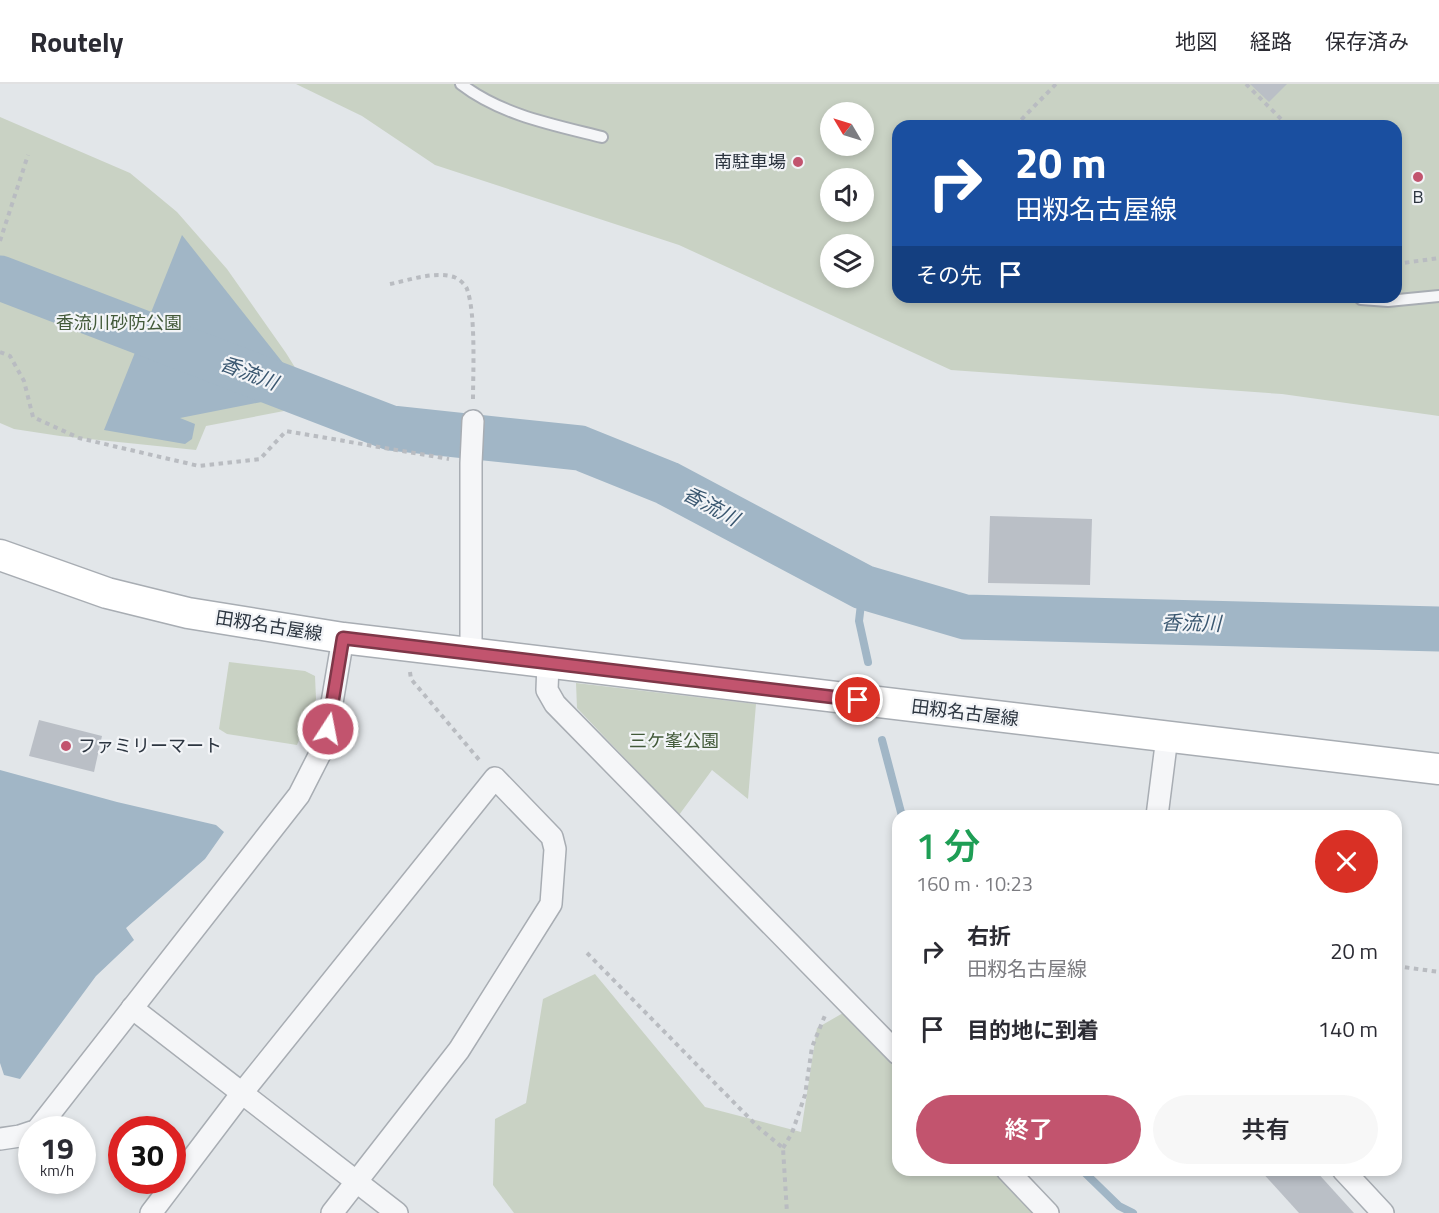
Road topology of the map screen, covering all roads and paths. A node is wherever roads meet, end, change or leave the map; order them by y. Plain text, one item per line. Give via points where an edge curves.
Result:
1 (461, 84) edge
2 (1056, 84) edge
3 (1246, 84) edge
4 (1021, 120) edge
5 (1282, 120) edge
6 (602, 137) dead end
7 (28, 155) dead end
8 (0, 241) edge
9 (1439, 258) edge
10 (1402, 263) edge
11 (390, 284) dead end
12 (1439, 296) edge
13 (1402, 300) edge
14 (0, 352) edge
15 (473, 421) joint
16 (471, 463) junction
17 (0, 555) edge
18 (343, 638) junction
19 (471, 654) junction
20 (548, 663) junction
21 (409, 668) dead end
22 (1167, 737) junction
23 (1439, 769) edge
24 (495, 778) junction
25 (1158, 810) edge
26 (587, 953) dead end
27 (1402, 967) edge
28 (1439, 972) edge
29 (837, 990) junction
30 (132, 1008) junction
31 (892, 1048) edge
32 (242, 1093) junction
33 (48, 1116) edge
34 (18, 1136) edge
35 (0, 1139) edge
36 (783, 1148) junction
37 (1013, 1176) edge
38 (1349, 1176) edge
39 (357, 1181) junction
40 (151, 1213) edge
41 (332, 1213) edge
42 (397, 1213) edge
43 (787, 1213) edge
44 (1048, 1213) edge
45 (1383, 1213) edge

1 - 6 lane via 499,106 547,124
2 - 4 path
3 - 5 path
7 - 8 path
9 - 10 path
11 - 15 path via 442,275 457,278 466,286 472,333
12 - 13 lane
14 - 16 path via 10,356 24,381 33,417 79,438 142,453 199,466 260,459 286,431
15 - 16 street
16 - 19 street
17 - 18 main road, 田籾名古屋線 via 107,593 188,613
18 - 19 main road, 田籾名古屋線
18 - 30 street via 325,744 313,771 299,795
19 - 20 main road, 田籾名古屋線
20 - 22 main road, 田籾名古屋線
20 - 29 street via 546,690 555,704
21 - 24 path via 411,679
22 - 23 main road, 田籾名古屋線
22 - 25 street
24 - 32 street
24 - 39 street via 552,837 555,849 551,904 459,1050
26 - 36 path
27 - 28 path
29 - 31 street
29 - 36 path via 813,1047 806,1095
30 - 32 street
30 - 33 street
32 - 39 street
32 - 40 street
34 - 35 street
36 - 43 path
37 - 44 street
38 - 45 street
39 - 41 street
39 - 42 street

